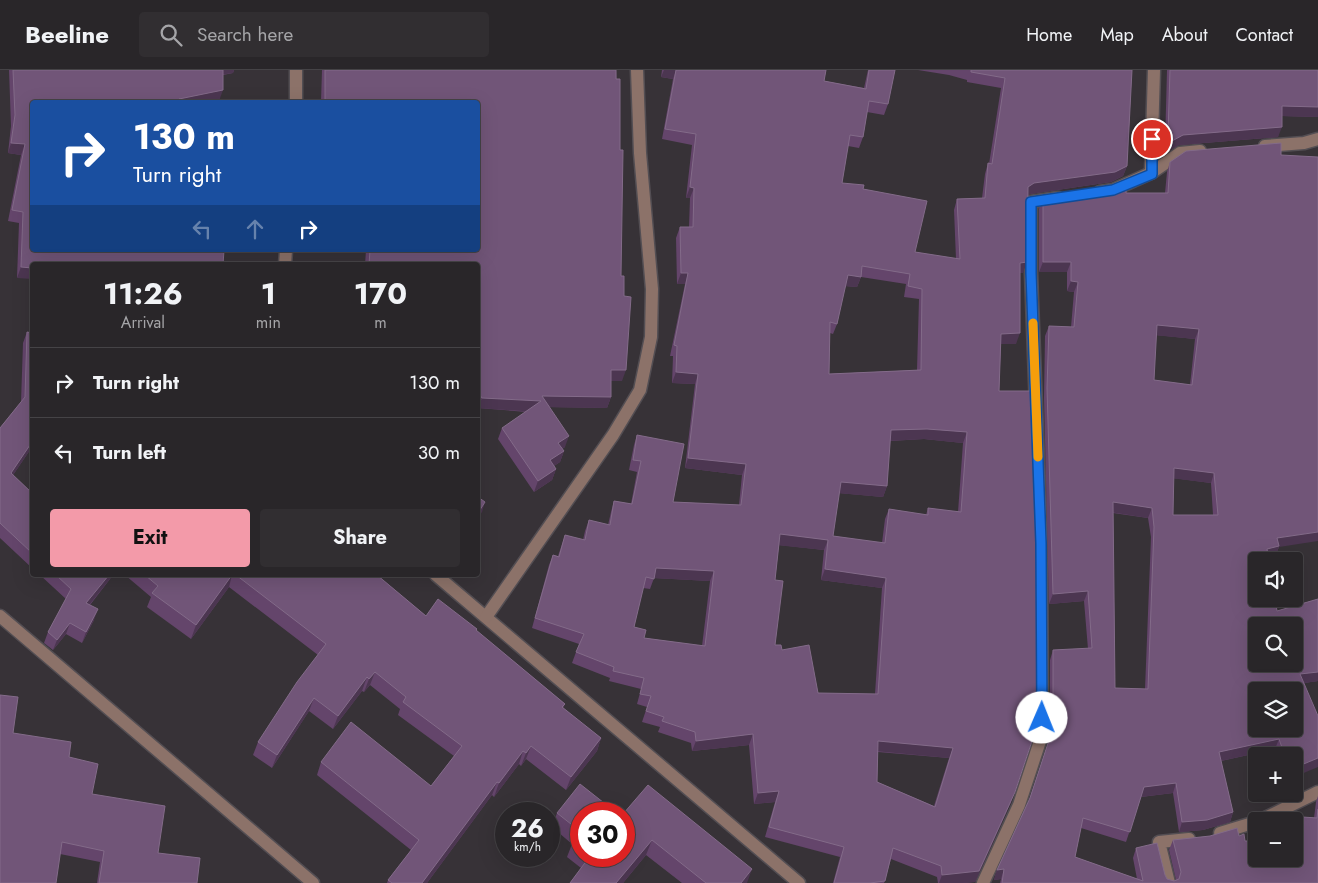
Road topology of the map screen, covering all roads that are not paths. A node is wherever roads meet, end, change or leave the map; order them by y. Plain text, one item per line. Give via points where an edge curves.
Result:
1 (296, 70) edge
2 (637, 70) edge
3 (1154, 70) edge
4 (296, 100) edge
5 (1318, 139) edge
6 (1256, 147) edge
7 (1208, 150) edge
8 (1152, 174) junction
9 (1086, 194) edge
10 (1068, 197) edge
11 (438, 577) edge
12 (0, 616) edge
13 (486, 617) junction
14 (1318, 792) edge
15 (1278, 812) edge
16 (1248, 825) edge
17 (313, 883) edge
18 (800, 883) edge
19 (983, 883) edge
20 (1169, 883) edge

1 - 4 street
2 - 13 street via 640,153 652,289 651,337 640,390 613,435
3 - 8 street
5 - 6 street
7 - 8 street via 1180,153
8 - 9 street via 1113,190
10 - 19 street via 1031,202 1041,543 1042,735 1018,805
11 - 13 street
12 - 17 street
13 - 18 street
14 - 15 street
16 - 20 street via 1205,838 1159,842

